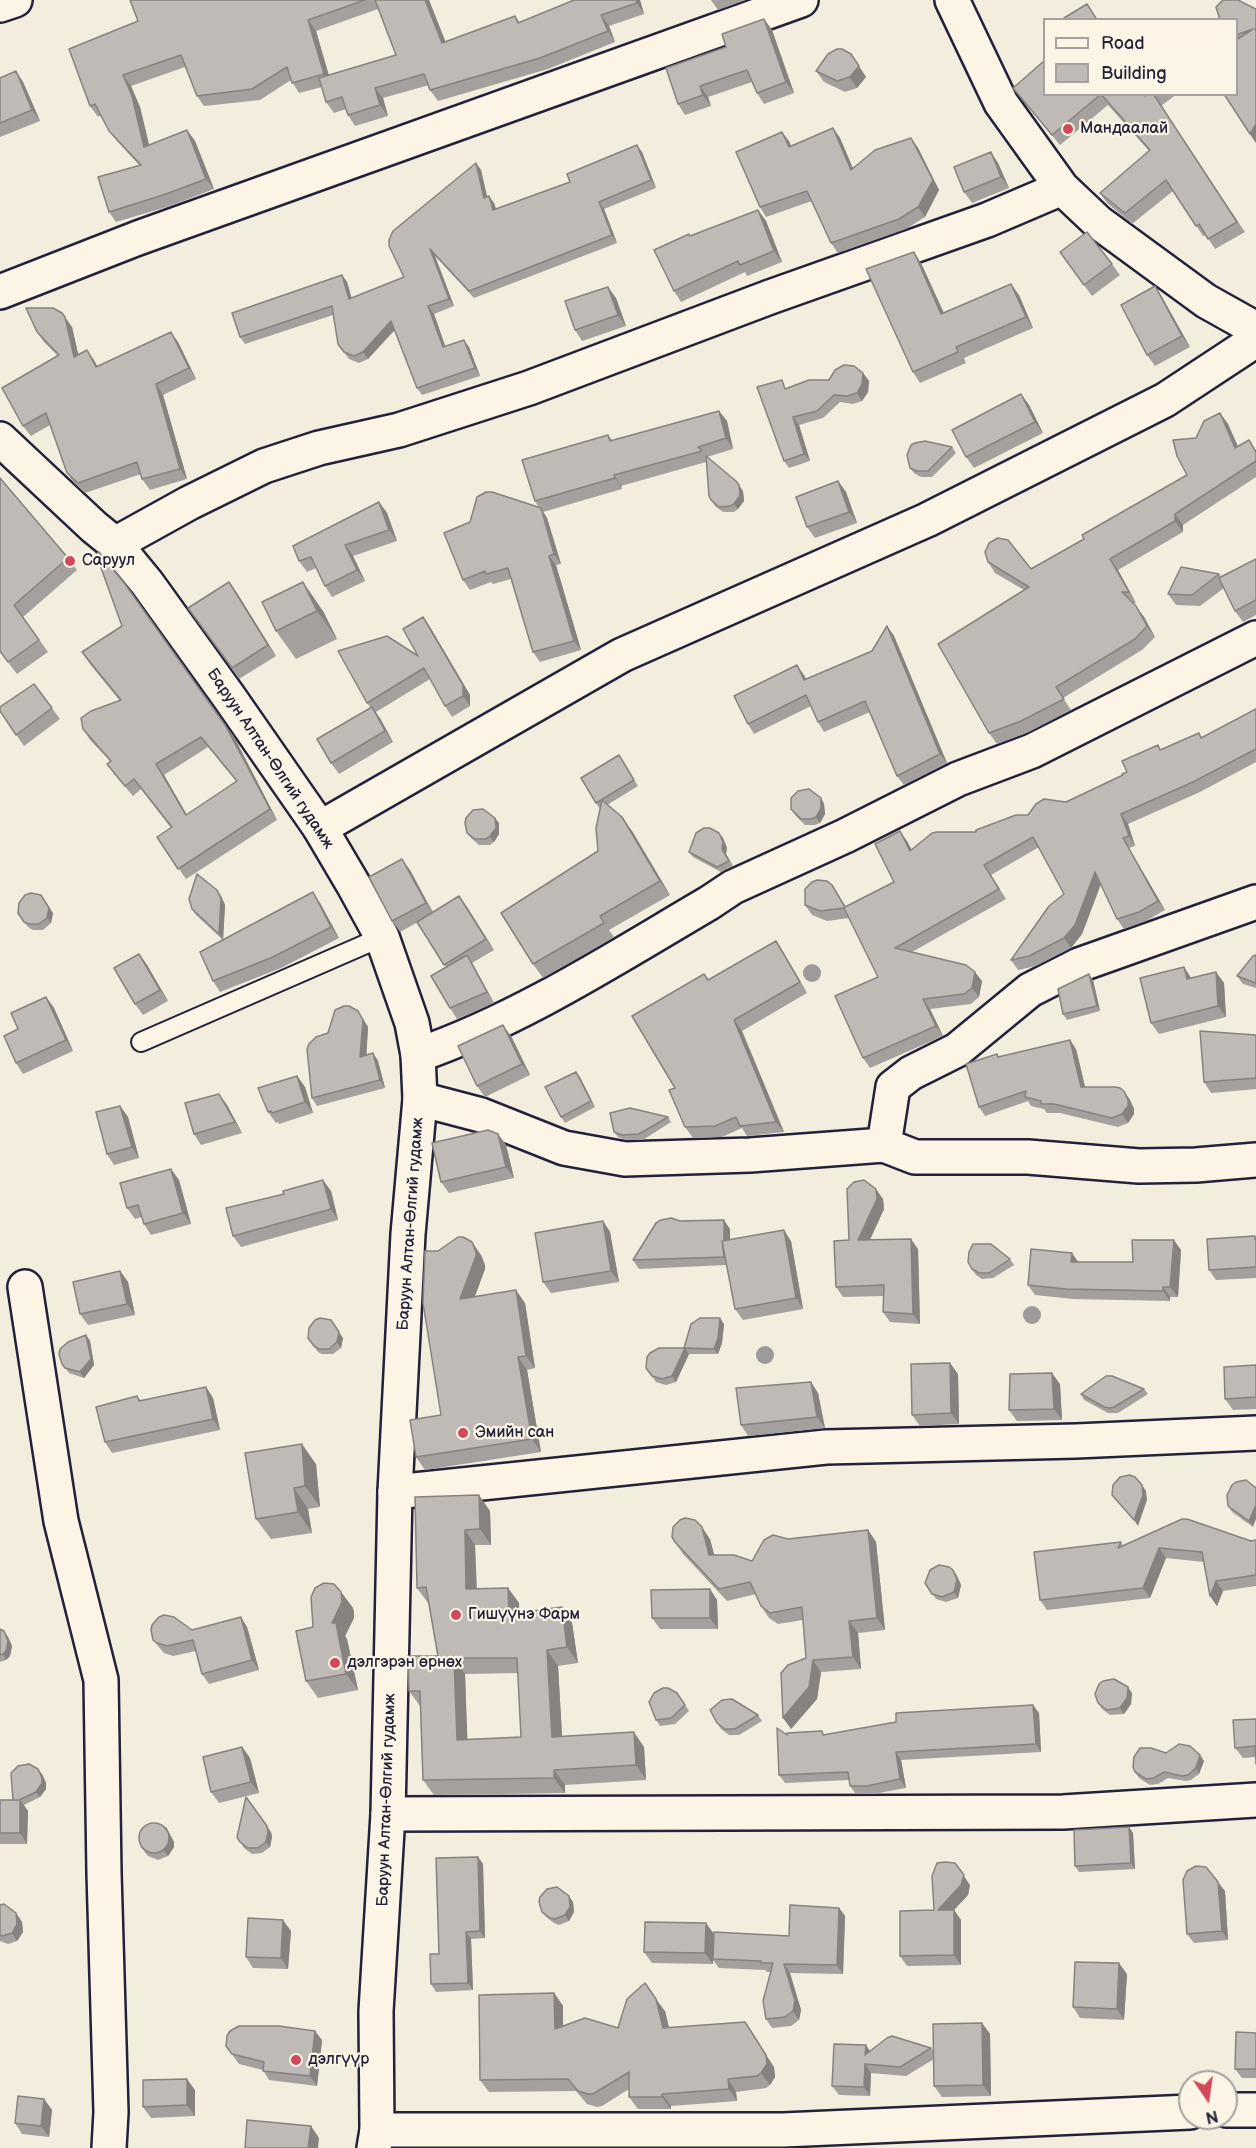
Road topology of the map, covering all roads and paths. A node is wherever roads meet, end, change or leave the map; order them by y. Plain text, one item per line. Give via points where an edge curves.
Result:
1 (15, 0) edge
2 (801, 0) edge
3 (961, 2) edge
4 (0, 5) edge
5 (1062, 188) junction
6 (0, 292) edge
7 (1256, 329) edge
8 (1256, 340) edge
9 (0, 439) edge
10 (115, 544) junction
11 (1256, 638) edge
12 (320, 828) junction
13 (1256, 902) edge
14 (382, 937) junction
15 (141, 1042) dead end
16 (418, 1056) junction
17 (420, 1099) junction
18 (884, 1145) junction
19 (1256, 1160) edge
20 (25, 1287) dead end
21 (1256, 1433) edge
22 (396, 1492) junction
23 (1256, 1800) edge
24 (388, 1814) junction
25 (1238, 2110) edge
26 (1256, 2110) edge
27 (1178, 2113) edge
28 (376, 2139) edge
29 (109, 2148) edge

1 - 4 street
2 - 6 street via 138,238
3 - 5 street via 1001,103
5 - 7 street via 1098,222 1197,294
5 - 10 street via 987,220 529,388 399,430 319,448 264,466
8 - 12 street via 1165,400 927,520 622,655
9 - 10 street, Баруун Алтан-Өлгий гудамж
10 - 12 street, Баруун Алтан-Өлгий гудамж via 147,583
11 - 16 street via 1032,751 958,779 733,887 550,995
12 - 14 street, Баруун Алтан-Өлгий гудамж
13 - 18 street via 1079,965 1030,990 957,1050 911,1073 893,1087
14 - 15 lane
14 - 16 street, Баруун Алтан-Өлгий гудамж via 404,994
16 - 17 street, Баруун Алтан-Өлгий гудамж
17 - 18 street via 481,1115 564,1148 625,1159
17 - 22 street, Баруун Алтан-Өлгий гудамж via 408,1234
18 - 19 street via 915,1156 1028,1157 1139,1166
20 - 29 street via 61,1521 101,1680
21 - 22 street via 825,1447
22 - 24 street, Баруун Алтан-Өлгий гудамж
23 - 24 street via 1063,1812
24 - 28 street, Баруун Алтан-Өлгий гудамж via 376,2011
25 - 26 street
27 - 28 street via 783,2130

